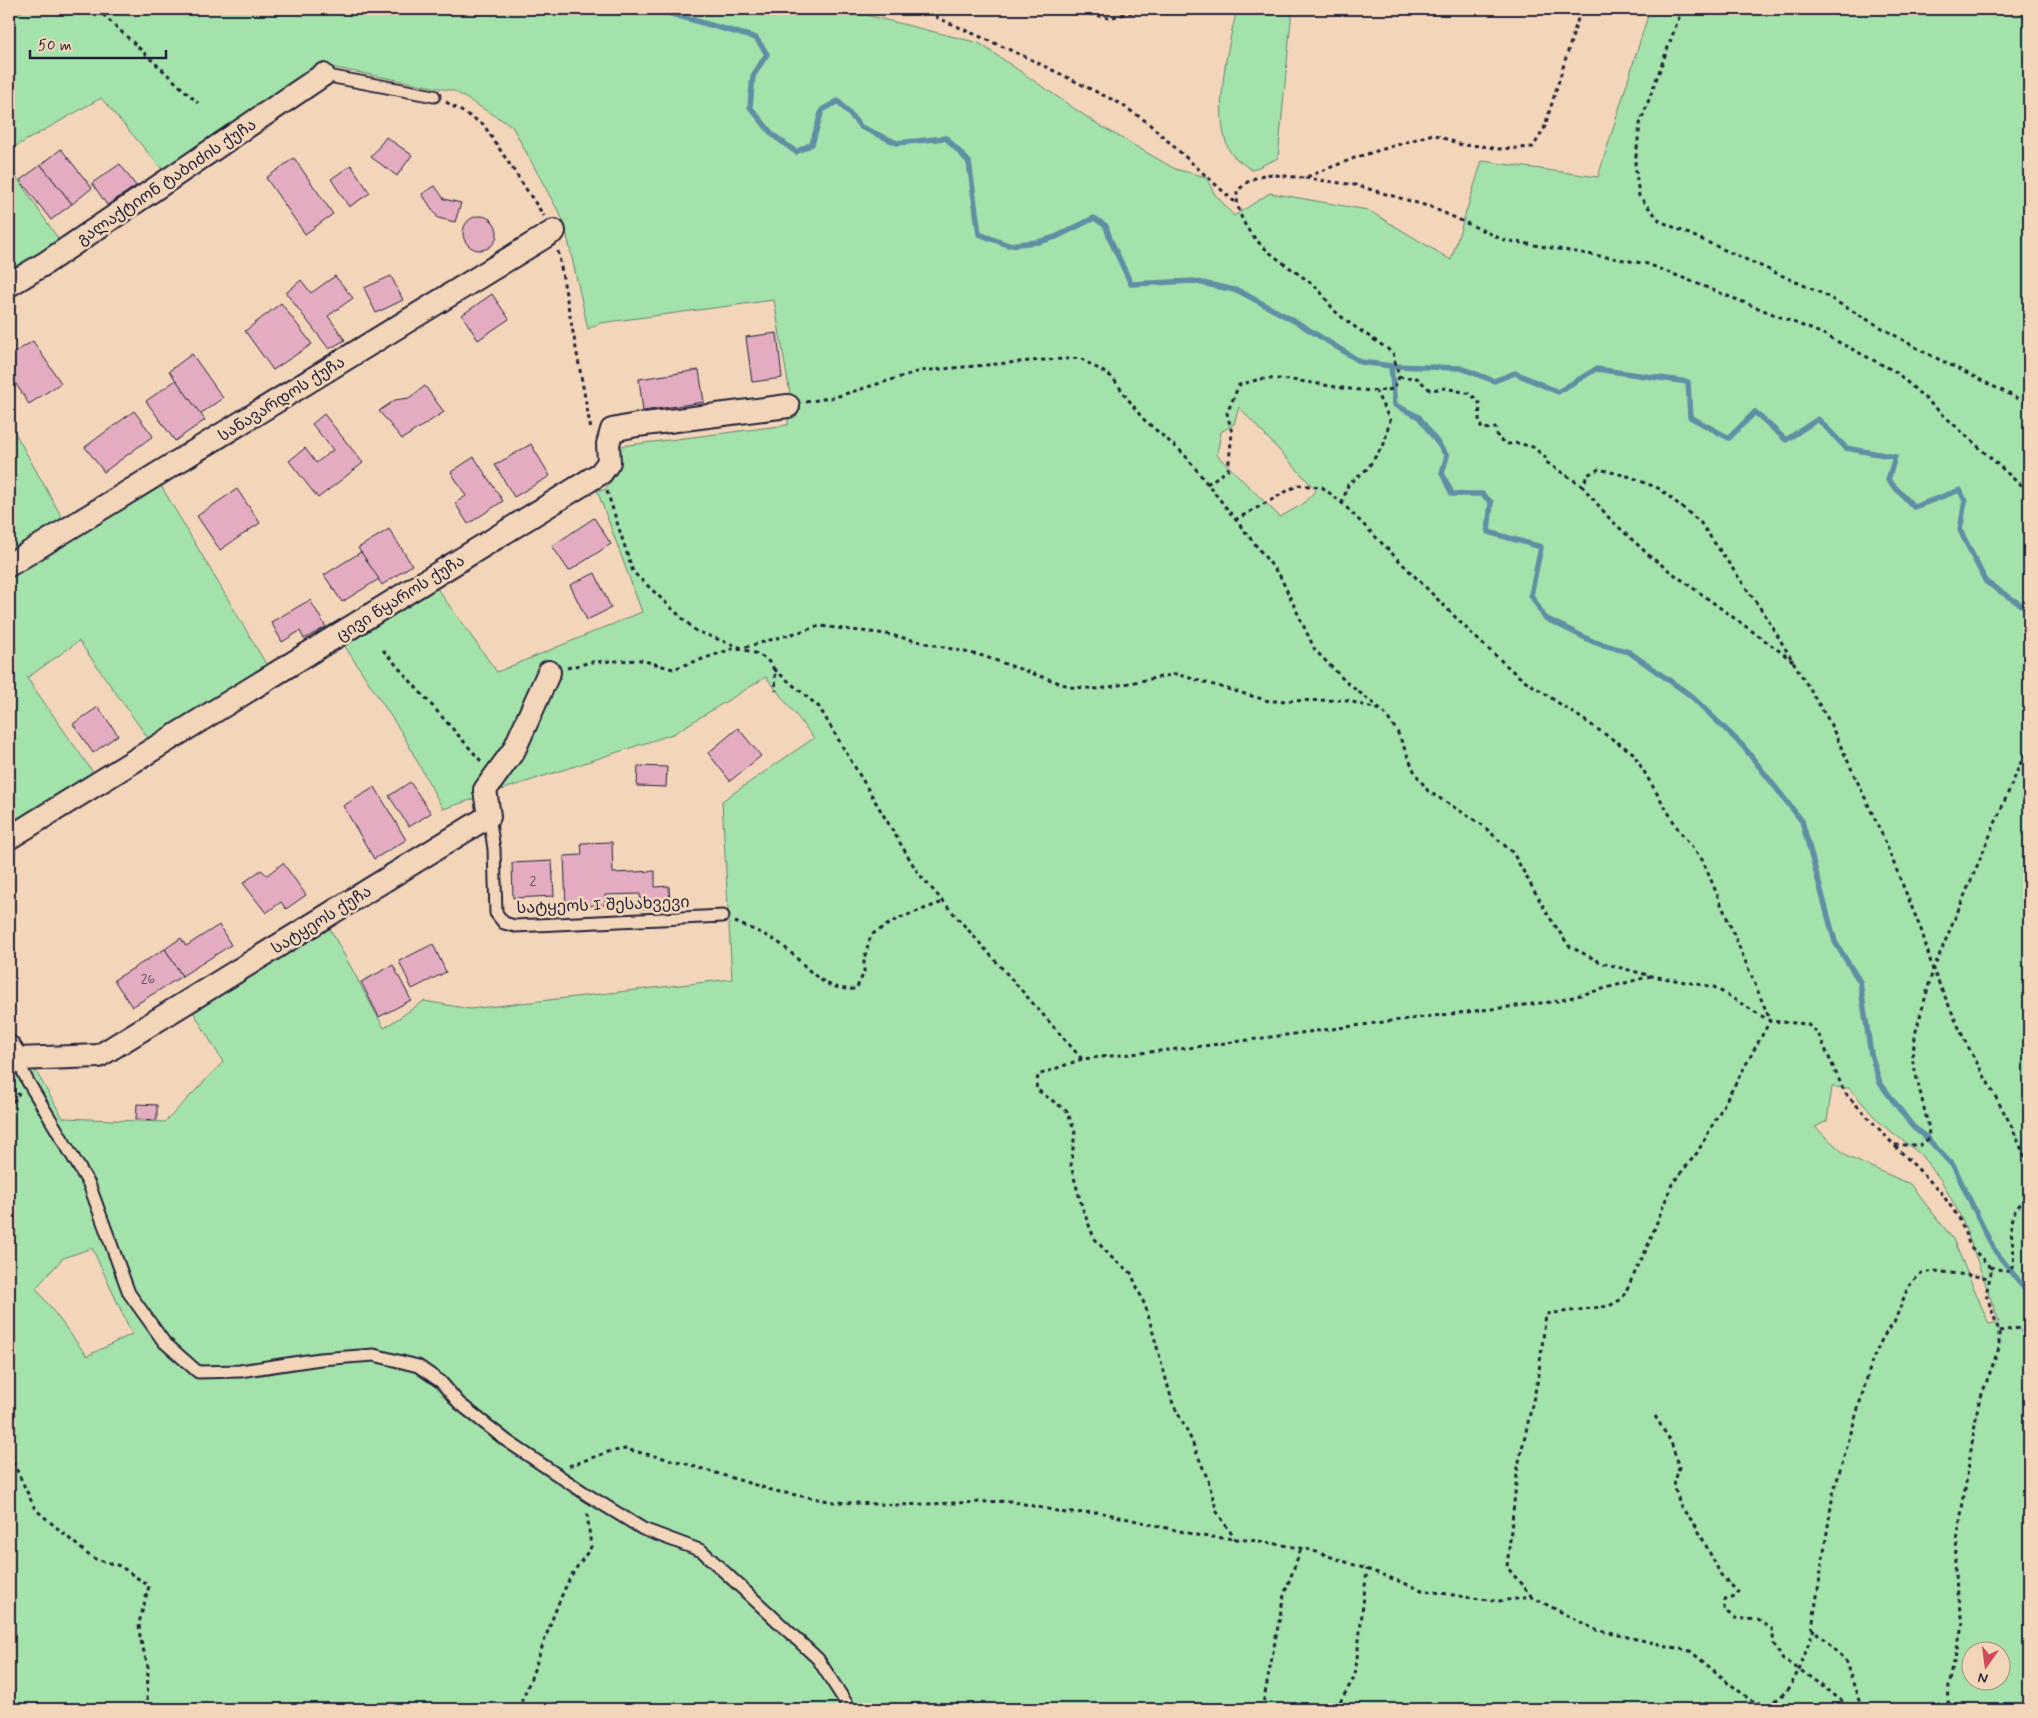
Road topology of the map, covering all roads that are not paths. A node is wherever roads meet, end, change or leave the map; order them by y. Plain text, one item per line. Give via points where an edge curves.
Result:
1 (323, 76) joint
2 (434, 96) road end
3 (554, 231) road end
4 (9, 285) edge
5 (788, 406) road end
6 (9, 566) edge
7 (550, 672) road end
8 (489, 816) junction
9 (9, 838) edge
10 (723, 916) road end
11 (13, 1053) edge
12 (850, 1709) edge

1 - 2 lane
1 - 4 street, გალაქტიონ ტაბიძის ქუჩა
3 - 6 street, სანავარდოს ქუჩა
5 - 9 street, ცივი წყაროს ქუჩა via 612,430 608,444 609,462 601,473
7 - 8 street via 514,750 485,790
8 - 10 lane, სატყეოს I შესახვევი via 494,849 496,913 504,923 516,926
8 - 11 street, სატყეოს ქუჩა via 99,1056
11 - 12 lane via 89,1184 129,1294 164,1342 198,1372 240,1371 374,1355 418,1366 441,1382 459,1402 500,1436 549,1470 643,1530 702,1551 818,1659

